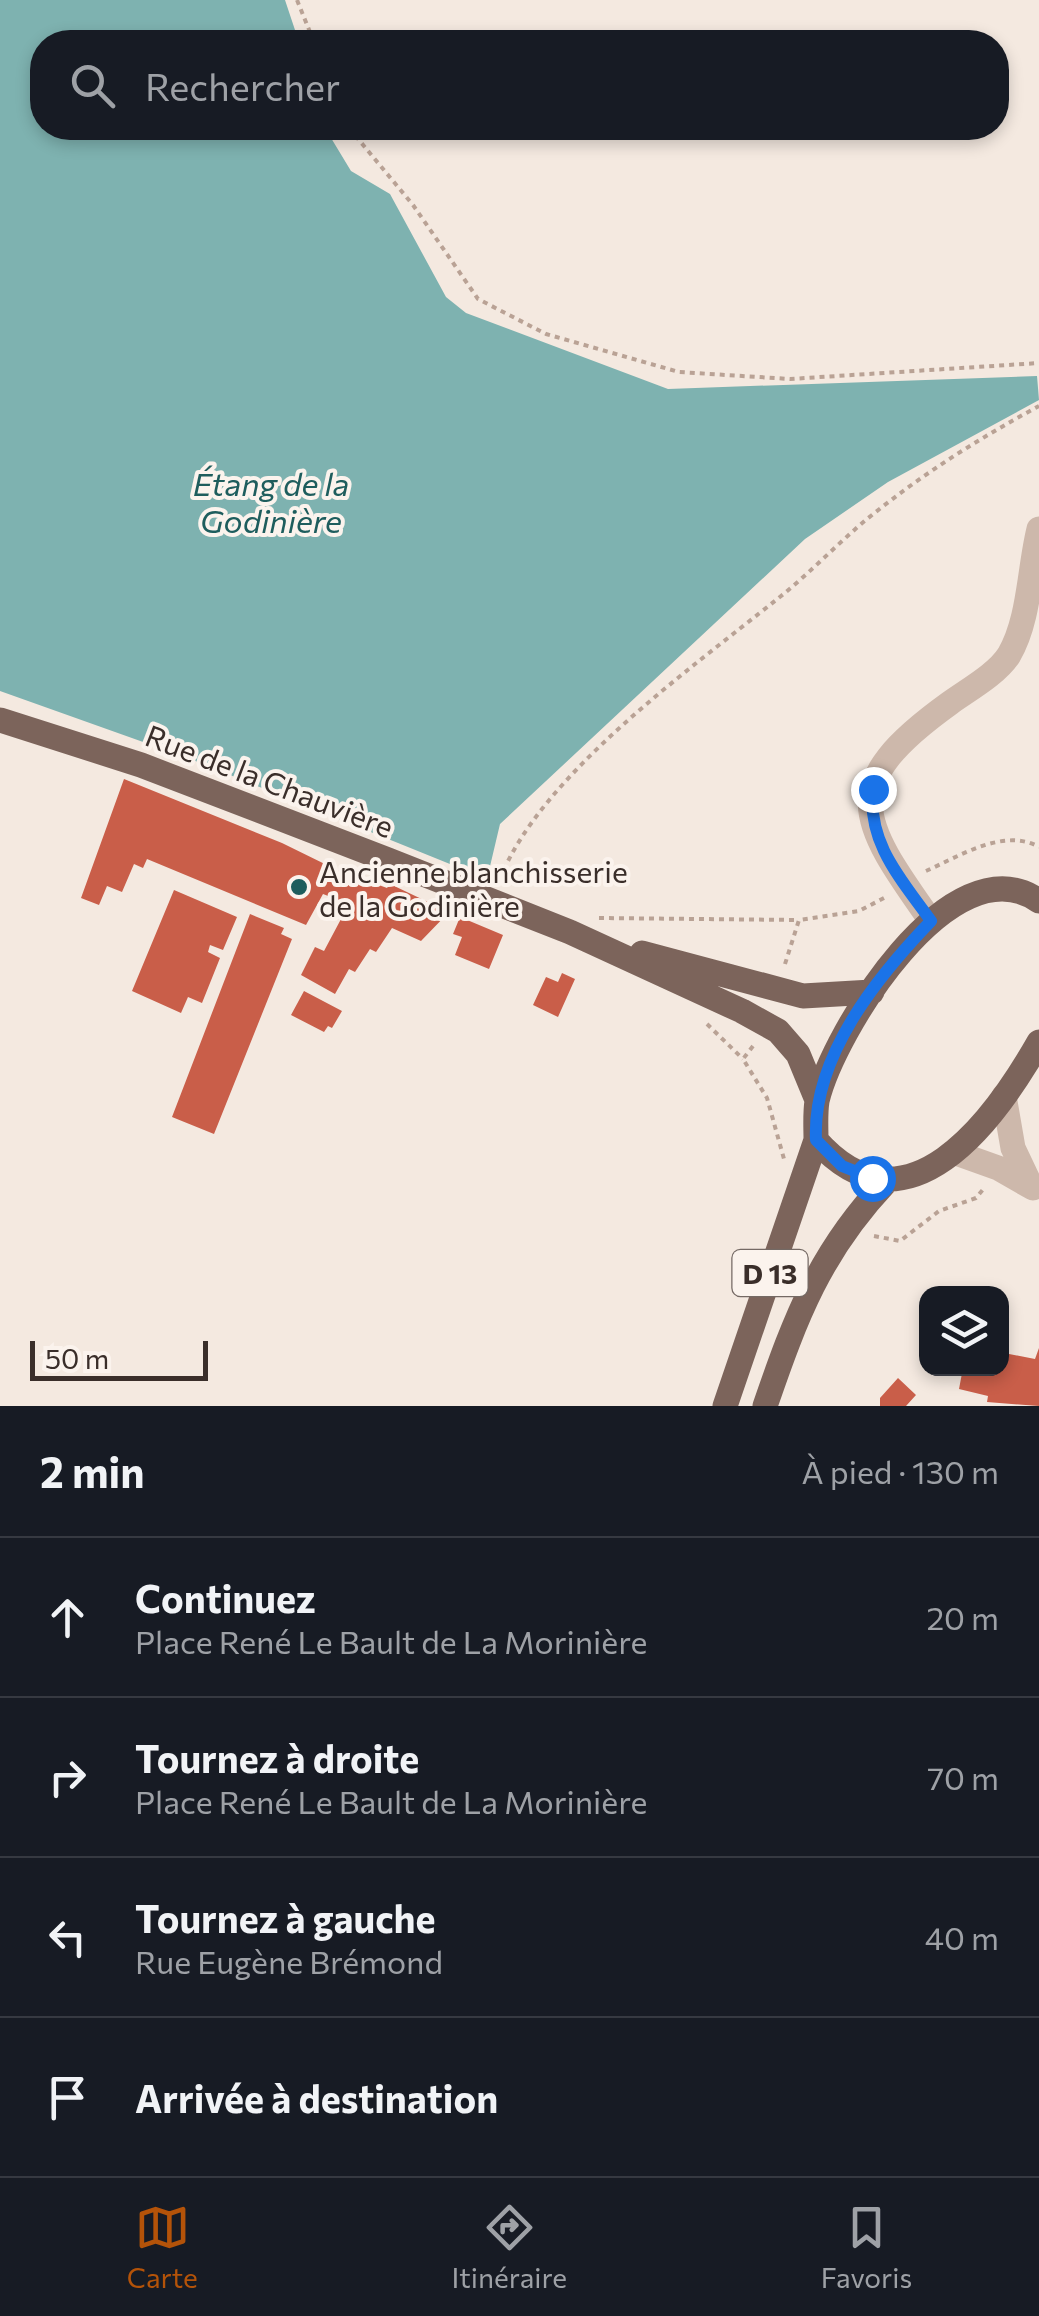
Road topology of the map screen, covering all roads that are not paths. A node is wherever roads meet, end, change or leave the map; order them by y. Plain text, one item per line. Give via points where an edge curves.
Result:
1 (1039, 529) edge
2 (0, 720) edge
3 (1036, 896) edge
4 (931, 921) junction
5 (570, 932) junction
6 (872, 992) junction
7 (1039, 1042) edge
8 (1004, 1096) junction
9 (818, 1100) junction
10 (816, 1140) junction
11 (956, 1153) junction
12 (886, 1182) junction
13 (1035, 1189) edge
14 (725, 1406) edge
15 (765, 1406) edge

1 - 4 street via 1019,633 1006,659 913,730 879,767 870,816 882,852
2 - 5 main road, Rue de la Chauvière via 141,765
3 - 4 main road via 979,893
4 - 6 main road
5 - 6 main road, Rue de la Chauvière via 803,996
5 - 9 main road, Rue de la Chauvière via 768,1024 798,1054
6 - 9 main road
7 - 8 main road
8 - 11 main road
8 - 13 street via 1012,1148
9 - 10 main road
10 - 12 main road via 842,1166
10 - 14 main road, D 13
11 - 12 main road
11 - 13 street
12 - 15 main road, D 13 via 852,1218 811,1281

